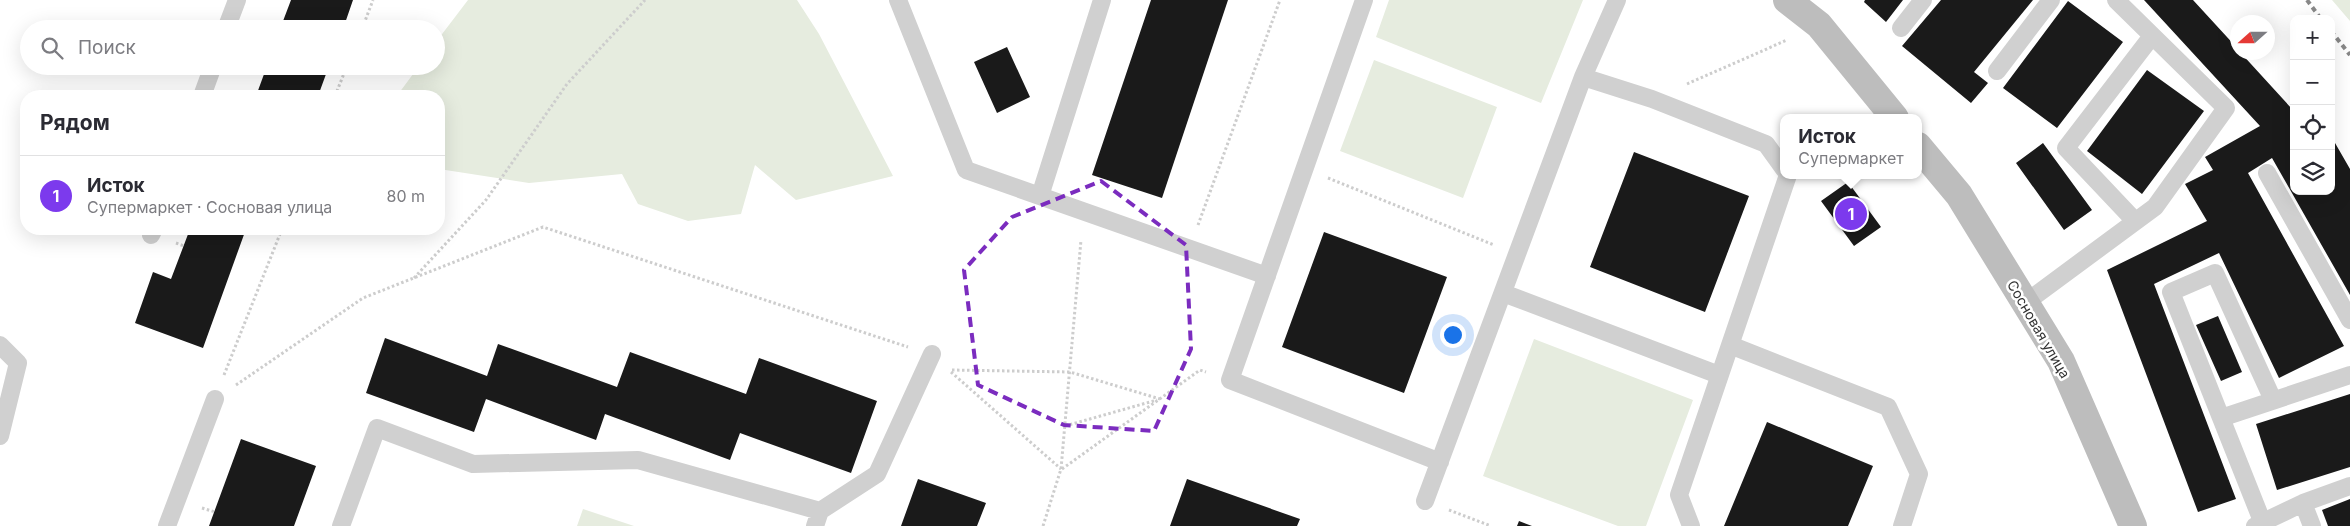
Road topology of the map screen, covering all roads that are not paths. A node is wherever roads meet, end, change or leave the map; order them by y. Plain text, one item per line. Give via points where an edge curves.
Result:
1 (237, 0) edge
2 (898, 0) edge
3 (1102, 0) edge
4 (1364, 0) edge
5 (1616, 0) edge
6 (1788, 0) edge
7 (1923, 0) edge
8 (2051, 0) edge
9 (2116, 0) edge
10 (229, 20) edge
11 (1901, 28) dead end
12 (2152, 36) junction
13 (1997, 70) dead end
14 (210, 75) edge
15 (1583, 77) junction
16 (204, 90) edge
17 (1892, 114) edge
18 (1922, 151) edge
19 (1780, 163) edge
20 (2267, 173) dead end
21 (1787, 179) edge
22 (1040, 196) junction
23 (2135, 222) junction
24 (1267, 276) junction
25 (1503, 294) junction
26 (2025, 303) junction
27 (2350, 320) edge
28 (1730, 344) junction
29 (0, 345) edge
30 (932, 354) road end
31 (1719, 375) junction
32 (2350, 375) edge
33 (215, 399) road end
34 (4, 400) edge
35 (2273, 400) junction
36 (2221, 418) junction
37 (0, 436) edge
38 (1440, 462) junction
39 (2350, 486) edge
40 (1425, 501) road end
41 (2303, 503) junction
42 (818, 519) edge
43 (2261, 525) edge
44 (168, 526) edge
45 (341, 526) edge
46 (1691, 526) edge
47 (1902, 526) edge
48 (2133, 526) edge
49 (2312, 526) edge

1 - 10 lane
2 - 22 lane via 966,170
3 - 22 lane
4 - 24 lane
5 - 15 lane
6 - 17 street via 1819,25
7 - 11 lane
8 - 13 lane
9 - 12 lane
12 - 23 lane via 2066,148
12 - 23 lane via 2226,108 2154,207
14 - 16 lane
15 - 19 lane via 1652,99 1766,144
15 - 25 lane
18 - 26 street, Сосновая улица via 1958,196
20 - 27 lane
21 - 28 lane
22 - 24 lane
23 - 26 lane
24 - 38 lane via 1230,380
25 - 31 lane
25 - 38 lane
26 - 48 street, Сосновая улица via 2061,361
28 - 31 lane
28 - 47 lane via 1888,407 1919,474
29 - 34 lane via 18,363
30 - 42 lane via 877,474
31 - 46 lane via 1679,495
32 - 35 lane
33 - 44 lane
34 - 37 lane
35 - 36 lane
35 - 36 lane via 2216,272 2171,292
36 - 43 lane
38 - 40 lane
39 - 41 lane
41 - 43 lane
41 - 49 lane
42 - 45 lane via 638,460 473,464 377,428

